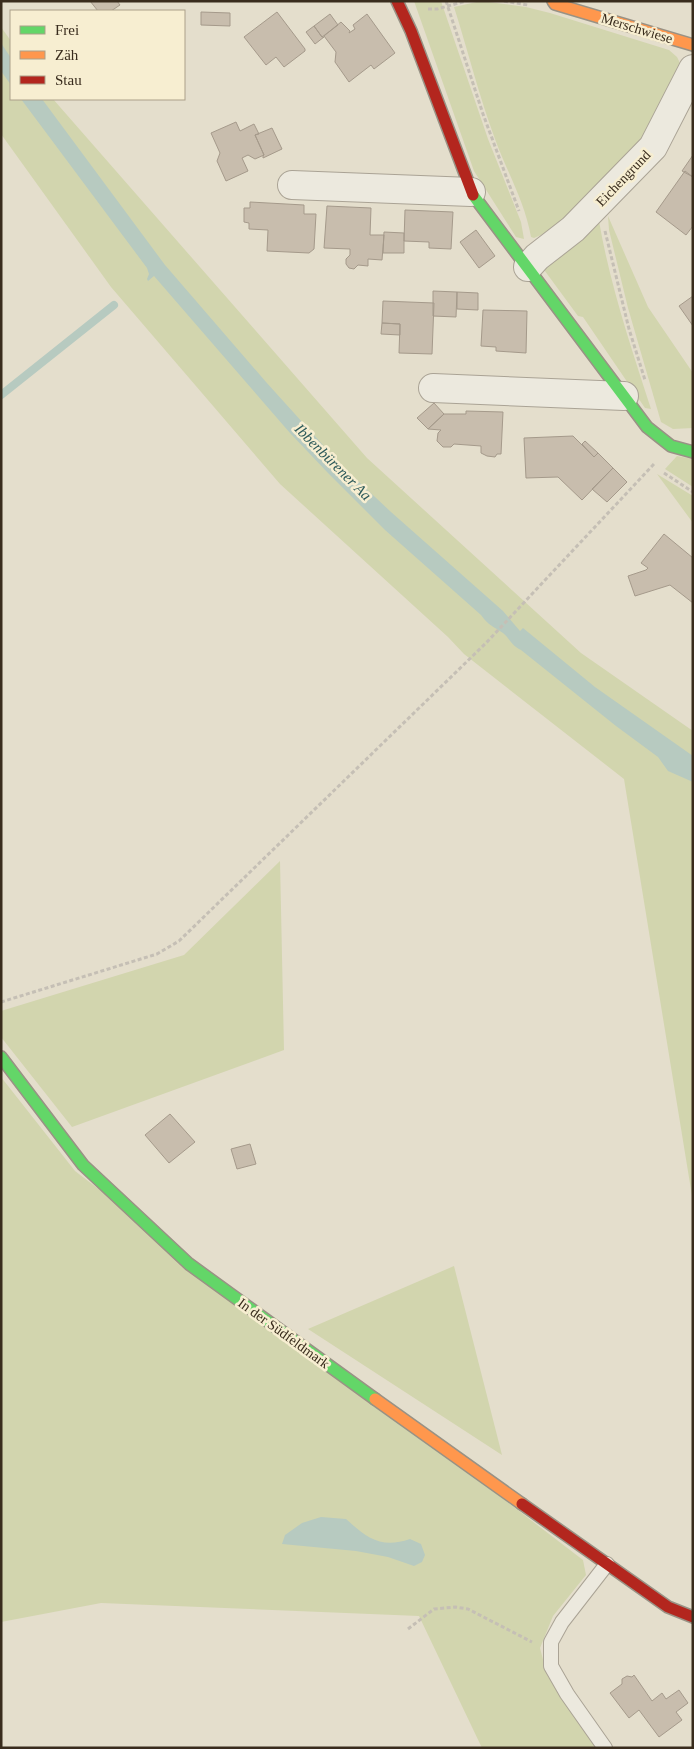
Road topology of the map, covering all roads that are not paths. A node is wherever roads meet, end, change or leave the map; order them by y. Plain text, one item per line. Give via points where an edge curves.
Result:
1 (397, 1) edge
2 (553, 1) edge
3 (693, 45) edge
4 (693, 69) edge
5 (292, 185) dead end
6 (471, 192) junction
7 (528, 267) junction
8 (433, 388) dead end
9 (635, 390) junction
10 (693, 452) edge
11 (1, 1057) edge
12 (607, 1564) junction
13 (693, 1617) edge
14 (605, 1748) edge

1 - 6 street
2 - 3 street, Merschwiese
4 - 7 street, Eichengrund via 653,147 573,229
5 - 6 street
6 - 7 street
7 - 9 street
8 - 9 street
9 - 10 street via 647,427 671,446
11 - 12 street, In der Südfeldmark via 83,1164 189,1264
12 - 13 street, In der Südfeldmark via 668,1607
12 - 14 lane via 562,1622 551,1642 552,1666 567,1694

